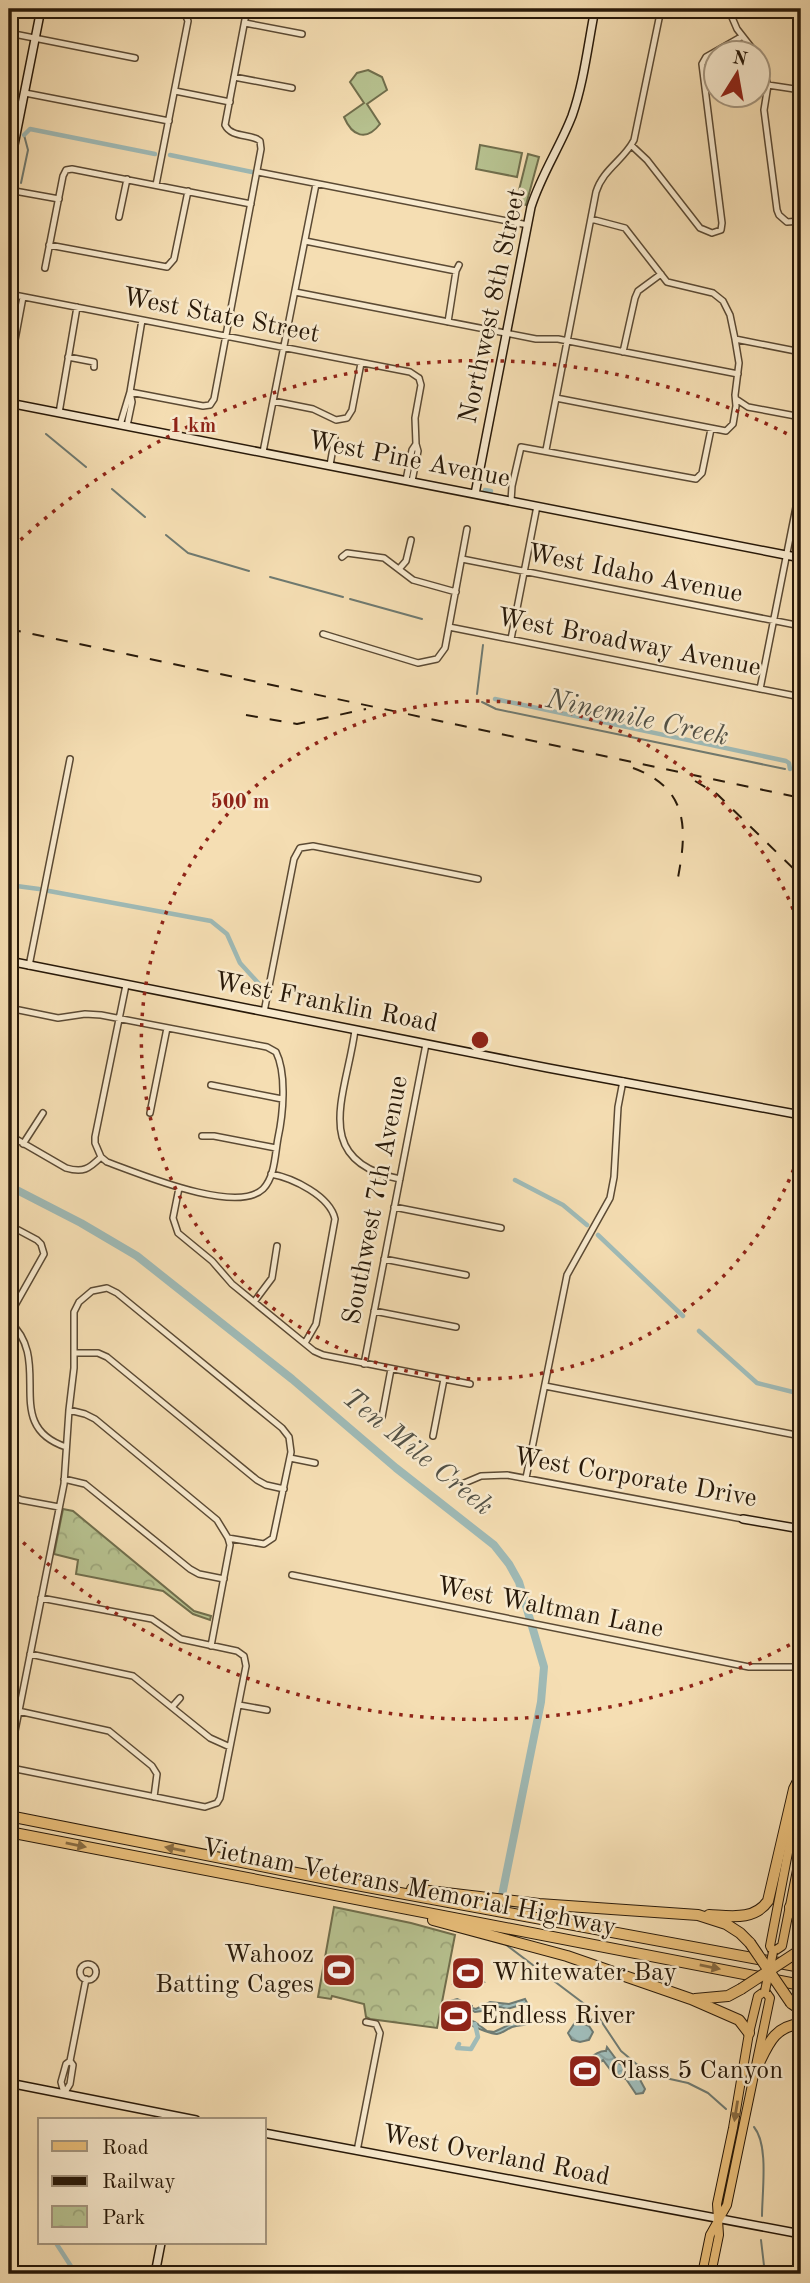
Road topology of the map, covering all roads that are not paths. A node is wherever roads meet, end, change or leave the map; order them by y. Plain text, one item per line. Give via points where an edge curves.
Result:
1 (41, 9) edge
2 (172, 9) edge
3 (247, 9) edge
4 (594, 9) edge
5 (661, 9) edge
6 (731, 11) edge
7 (245, 23) junction
8 (9, 33) edge
9 (302, 34) dead end
10 (741, 37) joint
11 (35, 38) junction
12 (135, 58) dead end
13 (234, 77) junction
14 (772, 86) edge
15 (292, 88) dead end
16 (801, 90) edge
17 (175, 91) junction
18 (25, 93) junction
19 (230, 102) junction
20 (764, 108) edge
21 (169, 121) junction
22 (631, 145) junction
23 (9, 170) edge
24 (258, 172) junction
25 (127, 179) junction
26 (316, 184) junction
27 (156, 185) junction
28 (9, 190) edge
29 (188, 191) junction
30 (59, 199) junction
31 (251, 204) junction
32 (119, 217) dead end
33 (591, 219) junction
34 (801, 221) edge
35 (528, 225) junction
36 (305, 241) junction
37 (50, 245) junction
38 (459, 265) dead end
39 (45, 268) dead end
40 (456, 271) junction
41 (662, 274) junction
42 (295, 292) junction
43 (9, 294) edge
44 (23, 297) junction
45 (77, 307) junction
46 (142, 320) junction
47 (449, 321) junction
48 (507, 333) junction
49 (226, 336) junction
50 (735, 339) junction
51 (567, 341) junction
52 (284, 348) junction
53 (623, 352) junction
54 (801, 352) edge
55 (68, 357) junction
56 (361, 363) junction
57 (93, 367) dead end
58 (9, 372) edge
59 (738, 374) junction
60 (130, 392) junction
61 (556, 398) junction
62 (736, 399) junction
63 (274, 401) junction
64 (9, 403) edge
65 (59, 413) junction
66 (801, 417) edge
67 (124, 426) junction
68 (711, 429) junction
69 (9, 435) edge
70 (335, 437) dead end
71 (546, 450) junction
72 (263, 452) junction
73 (330, 466) junction
74 (11, 472) edge
75 (409, 481) junction
76 (801, 482) edge
77 (9, 492) edge
78 (475, 494) junction
79 (511, 501) junction
80 (537, 506) junction
81 (467, 529) dead end
82 (411, 540) dead end
83 (786, 555) junction
84 (342, 557) dead end
85 (801, 558) edge
86 (462, 559) junction
87 (399, 569) junction
88 (524, 572) junction
89 (456, 593) junction
90 (773, 621) junction
91 (801, 626) edge
92 (449, 627) junction
93 (323, 634) dead end
94 (511, 639) junction
95 (760, 689) junction
96 (801, 697) edge
97 (70, 759) dead end
98 (478, 879) dead end
99 (9, 961) edge
100 (29, 965) junction
101 (126, 985) junction
102 (9, 1008) edge
103 (264, 1012) junction
104 (119, 1018) junction
105 (166, 1028) junction
106 (355, 1030) junction
107 (426, 1044) junction
108 (623, 1081) junction
109 (211, 1085) dead end
110 (282, 1099) junction
111 (43, 1113) dead end
112 (150, 1113) dead end
113 (801, 1115) edge
114 (9, 1135) edge
115 (202, 1136) dead end
116 (23, 1144) junction
117 (276, 1148) junction
118 (101, 1157) junction
119 (271, 1174) junction
120 (400, 1179) junction
121 (179, 1188) junction
122 (394, 1207) junction
123 (9, 1225) edge
124 (501, 1228) dead end
125 (277, 1246) dead end
126 (384, 1259) junction
127 (466, 1275) dead end
128 (254, 1302) junction
129 (374, 1311) junction
130 (9, 1319) edge
131 (456, 1327) dead end
132 (304, 1343) junction
133 (75, 1353) junction
134 (364, 1364) junction
135 (20, 1366) dead end
136 (391, 1369) junction
137 (801, 1371) edge
138 (444, 1379) junction
139 (470, 1384) dead end
140 (799, 1384) dead end
141 (545, 1386) junction
142 (69, 1410) junction
143 (377, 1425) dead end
144 (433, 1436) dead end
145 (801, 1436) edge
146 (40, 1441) dead end
147 (66, 1447) junction
148 (290, 1458) junction
149 (316, 1463) dead end
150 (526, 1478) junction
151 (64, 1479) junction
152 (462, 1484) dead end
153 (284, 1489) junction
154 (9, 1495) edge
155 (60, 1507) junction
156 (743, 1518) joint
157 (801, 1529) edge
158 (228, 1538) junction
159 (292, 1575) dead end
160 (224, 1579) junction
161 (41, 1598) junction
162 (211, 1646) junction
163 (30, 1654) junction
164 (801, 1667) edge
165 (180, 1698) dead end
166 (239, 1705) junction
167 (172, 1707) junction
168 (9, 1709) edge
169 (267, 1710) dead end
170 (19, 1711) junction
171 (230, 1747) junction
172 (801, 1775) edge
173 (801, 1785) edge
174 (154, 1797) junction
175 (9, 1816) edge
176 (9, 1832) edge
177 (801, 1850) edge
178 (362, 1886) junction
179 (330, 1894) junction
180 (790, 1907) junction
181 (698, 1915) junction
182 (801, 1923) edge
183 (773, 1952) junction
184 (799, 1952) edge
185 (801, 1967) edge
186 (769, 1972) junction
187 (86, 1979) dead end
188 (801, 1985) edge
189 (765, 1991) junction
190 (691, 1999) junction
191 (801, 2010) edge
192 (366, 2022) dead end
193 (801, 2024) edge
194 (748, 2033) junction
195 (755, 2071) junction
196 (9, 2082) edge
197 (64, 2094) junction
198 (181, 2118) edge
199 (266, 2133) edge
200 (357, 2151) junction
201 (720, 2219) junction
202 (801, 2234) edge
203 (161, 2244) edge
204 (155, 2274) edge
205 (702, 2274) edge
206 (712, 2274) edge

1 - 11 street
2 - 17 street via 187,15 188,21
3 - 7 street
4 - 35 street, Northwest 8th Street via 574,108 538,186
5 - 22 street
6 - 10 street
7 - 9 street
7 - 13 street
8 - 11 street
10 - 22 street via 703,61 721,230 699,228
11 - 12 street
11 - 18 street
13 - 15 street
13 - 19 street
14 - 16 street
17 - 19 street
17 - 21 street
18 - 21 street
18 - 23 street
19 - 24 street via 227,129 260,141
20 - 34 street via 777,210 787,222
21 - 27 street
22 - 33 street via 604,175
24 - 26 street
24 - 31 street
25 - 27 street
25 - 30 street via 66,170
25 - 32 street
26 - 35 street
26 - 36 street
27 - 29 street
28 - 30 street
29 - 31 street
29 - 37 street via 170,265
30 - 37 street
31 - 49 street
33 - 41 street via 625,228
33 - 51 street
35 - 48 street, Northwest 8th Street
36 - 40 street
36 - 42 street
37 - 39 street
38 - 40 street
40 - 47 street
41 - 50 street via 667,282 713,293 723,301
41 - 53 street via 638,291
42 - 47 street
42 - 52 street
43 - 44 street, West State Street
44 - 45 street, West State Street
44 - 58 street
45 - 46 street, West State Street
45 - 55 street
46 - 49 street, West State Street
46 - 60 street
47 - 48 street
48 - 51 street
48 - 78 street, Northwest 8th Street
49 - 52 street, West State Street
49 - 60 street via 210,405
50 - 54 street
50 - 59 street
51 - 53 street
51 - 61 street
52 - 56 street, West State Street
52 - 63 street
53 - 59 street
55 - 57 street via 94,362
55 - 65 street
56 - 63 street via 347,418 336,420 313,409
56 - 75 street, West State Street via 422,377
59 - 62 street
60 - 67 street
61 - 68 street
61 - 71 street
62 - 66 street via 748,407
62 - 68 street via 730,430
63 - 72 street
64 - 65 street, West Pine Avenue
65 - 67 street, West Pine Avenue
67 - 72 street, West Pine Avenue
68 - 71 street via 699,478
69 - 74 street via 15,446
70 - 73 street
71 - 79 street via 521,447
72 - 73 street, West Pine Avenue
73 - 75 street, West Pine Avenue
74 - 77 street
75 - 78 street, West Pine Avenue
76 - 83 street
78 - 79 street, West Pine Avenue
79 - 80 street, West Pine Avenue
80 - 83 street, West Pine Avenue
80 - 88 street
81 - 86 street
82 - 87 street
83 - 85 street, West Pine Avenue
83 - 90 street
84 - 87 street via 384,558
86 - 88 street, West Idaho Avenue
86 - 89 street
87 - 89 street via 413,580
88 - 90 street, West Idaho Avenue
88 - 94 street
89 - 92 street
90 - 91 street, West Idaho Avenue
90 - 95 street
92 - 93 street via 438,659 425,663
92 - 94 street, West Broadway Avenue
94 - 95 street, West Broadway Avenue
95 - 96 street, West Broadway Avenue
97 - 100 street
98 - 103 street via 313,846 300,848 294,859
99 - 100 street, West Franklin Road
100 - 101 street, West Franklin Road
101 - 103 street, West Franklin Road
101 - 104 street
102 - 104 street via 58,1018 85,1014
103 - 106 street, West Franklin Road
104 - 105 street
104 - 118 street via 95,1137
105 - 110 street via 276,1052
105 - 112 street
106 - 107 street, West Franklin Road
106 - 120 street via 341,1106 341,1138 367,1167
107 - 108 street, West Franklin Road
107 - 120 street, Southwest 7th Avenue
108 - 113 street, West Franklin Road
108 - 141 street via 612,1192 569,1269
109 - 110 street
110 - 117 street
111 - 116 street
114 - 116 street
115 - 117 street
116 - 118 street via 76,1171 87,1169
117 - 119 street
118 - 121 street
119 - 121 street via 264,1188 246,1197
119 - 132 street via 292,1179 325,1201 335,1219 316,1324
120 - 122 street, Southwest 7th Avenue
121 - 128 street via 173,1218 178,1233
122 - 124 street
122 - 126 street, Southwest 7th Avenue
123 - 130 street via 43,1248 42,1259
125 - 128 street via 272,1279
126 - 127 street
126 - 129 street, Southwest 7th Avenue
128 - 132 street
129 - 131 street
129 - 134 street, Southwest 7th Avenue
130 - 135 street via 22,1343
132 - 134 street via 323,1356
133 - 142 street
133 - 148 street via 76,1307 92,1291 107,1288 282,1428 291,1442
133 - 153 street via 107,1357 257,1480
134 - 136 street
136 - 138 street
136 - 143 street
137 - 140 street
138 - 139 street
138 - 144 street
141 - 145 street
141 - 150 street
142 - 147 street
142 - 158 street via 95,1419 213,1516
146 - 147 street
147 - 151 street
148 - 149 street
148 - 153 street
150 - 152 street, West Corporate Drive via 491,1475
150 - 156 street, West Corporate Drive
151 - 155 street
151 - 160 street via 85,1484 194,1572
153 - 158 street via 270,1542
154 - 155 street
155 - 161 street
156 - 157 street, West Corporate Drive
158 - 160 street
159 - 164 street, West Waltman Lane via 749,1667
160 - 162 street
161 - 162 street via 152,1619 181,1639
161 - 163 street
162 - 166 street via 244,1656
163 - 167 street via 125,1673
163 - 170 street
165 - 167 street
166 - 169 street
166 - 171 street
167 - 171 street via 210,1738
168 - 170 street
170 - 174 street via 108,1731 152,1766 157,1774
170 - 174 street via 10,1756 16,1769
171 - 174 street via 220,1798 213,1806
172 - 181 highway via 764,1907 743,1916
173 - 183 main road via 770,1946
178 -> 175 highway, Vietnam Veterans Memorial Highway
176 -> 179 highway, Vietnam Veterans Memorial Highway
177 - 180 main road
178 - 181 highway
178 - 185 highway, Vietnam Veterans Memorial Highway
179 -> 188 highway, Vietnam Veterans Memorial Highway
179 - 190 highway via 520,1942
180 - 182 highway
180 - 183 main road via 782,1946
181 - 186 highway, bridge via 740,1933
183 - 186 main road, bridge
184 - 186 highway, bridge
186 - 189 main road, bridge
186 - 190 highway, bridge via 728,1996
186 - 191 highway, bridge
187 - 197 street via 70,2061 61,2082
189 - 194 main road via 758,1996
189 - 195 main road via 770,1997
190 - 194 highway via 739,2020
192 - 200 street via 376,2024 380,2032
193 - 195 highway via 774,2035
194 -> 201 main road via 718,2204
195 - 201 main road via 727,2205
196 - 197 street
197 - 198 street
199 - 200 street, West Overland Road
200 - 201 street, West Overland Road
201 - 202 street, West Overland Road
201 - 205 main road via 710,2235
201 - 206 main road
203 - 204 street

